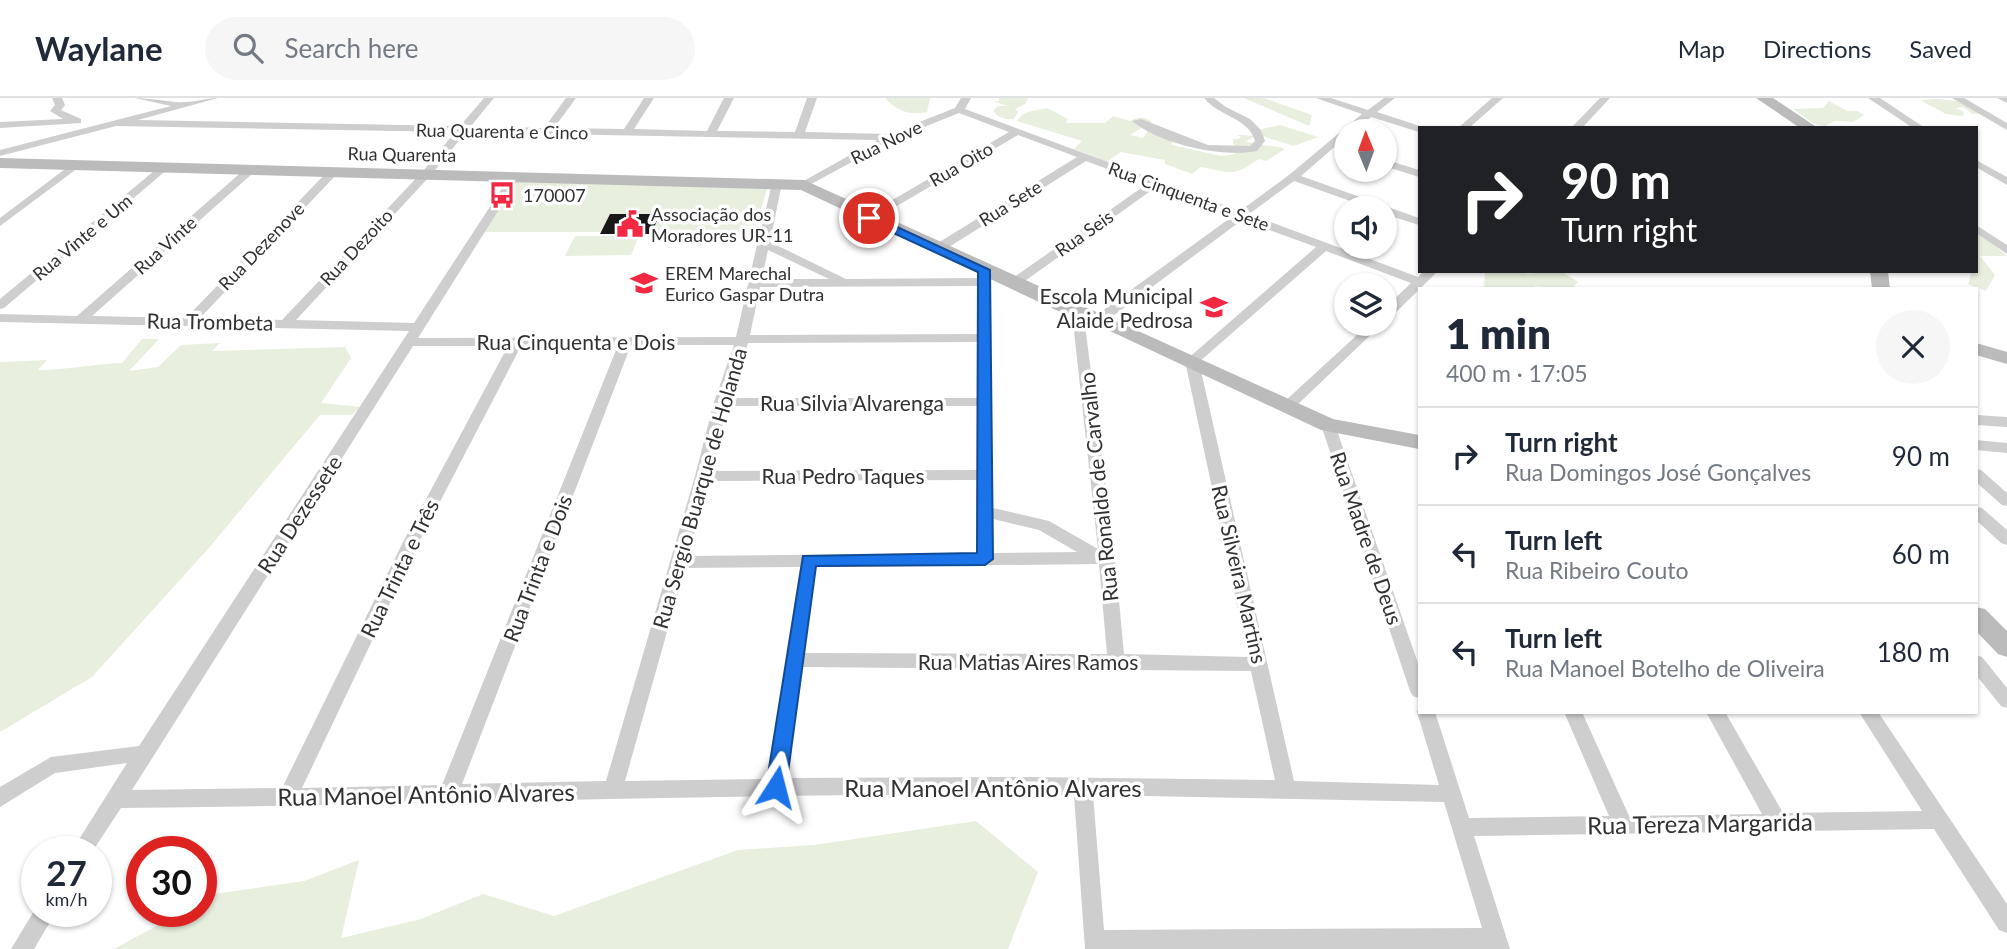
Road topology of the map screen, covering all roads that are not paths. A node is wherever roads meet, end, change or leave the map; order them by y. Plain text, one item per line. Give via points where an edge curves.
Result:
1 (57, 98) edge
2 (140, 98) edge
3 (213, 98) edge
4 (489, 98) edge
5 (571, 98) edge
6 (649, 98) edge
7 (729, 98) edge
8 (812, 98) edge
9 (966, 98) edge
10 (1209, 98) edge
11 (1321, 98) edge
12 (1390, 98) edge
13 (1499, 98) edge
14 (1605, 98) edge
15 (1763, 98) edge
16 (1873, 98) edge
17 (1956, 98) edge
18 (184, 105) junction
19 (959, 110) junction
20 (1368, 114) junction
21 (1362, 119) edge
22 (77, 121) junction
23 (1137, 121) dead end
24 (115, 123) junction
25 (0, 125) edge
26 (1465, 126) edge
27 (1578, 126) edge
28 (1808, 126) edge
29 (1917, 126) edge
30 (2007, 127) edge
31 (90, 129) junction
32 (1418, 129) edge
33 (464, 130) junction
34 (1016, 132) junction
35 (545, 133) junction
36 (626, 134) junction
37 (710, 135) junction
38 (799, 136) junction
39 (890, 137) junction
40 (1334, 140) edge
41 (1329, 144) junction
42 (1334, 146) edge
43 (0, 153) edge
44 (1083, 158) junction
45 (0, 163) edge
46 (1978, 164) edge
47 (77, 165) junction
48 (1397, 166) edge
49 (164, 168) junction
50 (249, 171) junction
51 (332, 172) junction
52 (427, 173) junction
53 (1418, 174) edge
54 (515, 176) junction
55 (1293, 177) junction
56 (2007, 182) edge
57 (777, 183) junction
58 (1155, 183) junction
59 (804, 185) junction
60 (1346, 196) edge
61 (1397, 214) edge
62 (1241, 215) junction
63 (869, 218) junction
64 (1418, 222) edge
65 (0, 223) edge
66 (1978, 229) edge
67 (761, 242) junction
68 (1324, 247) junction
69 (937, 249) junction
70 (2007, 250) edge
71 (1429, 273) edge
72 (983, 276) junction
73 (845, 282) junction
74 (1420, 282) junction
75 (755, 283) junction
76 (1014, 283) junction
77 (1397, 304) edge
78 (0, 305) edge
79 (1078, 313) junction
80 (0, 318) edge
81 (82, 319) junction
82 (1100, 319) junction
83 (190, 321) junction
84 (287, 322) junction
85 (420, 327) junction
86 (1363, 336) edge
87 (984, 338) junction
88 (742, 340) junction
89 (517, 341) junction
90 (626, 341) junction
91 (411, 342) junction
92 (1978, 350) edge
93 (2007, 358) edge
94 (1192, 361) junction
95 (721, 402) junction
96 (983, 402) junction
97 (1289, 405) junction
98 (1978, 421) edge
99 (2007, 422) edge
100 (1328, 425) junction
101 (1418, 442) edge
102 (1978, 445) edge
103 (2007, 448) edge
104 (983, 475) junction
105 (703, 476) junction
106 (1978, 476) edge
107 (2007, 501) edge
108 (984, 512) junction
109 (1978, 514) edge
110 (2007, 539) edge
111 (1103, 558) junction
112 (985, 559) junction
113 (809, 560) junction
114 (677, 562) junction
115 (1978, 618) edge
116 (2007, 647) edge
117 (796, 660) junction
118 (1116, 661) junction
119 (1260, 664) junction
120 (1978, 665) edge
121 (1418, 688) edge
122 (2007, 701) edge
123 (1427, 714) edge
124 (1574, 714) edge
125 (1716, 714) edge
126 (1869, 714) edge
127 (144, 753) junction
128 (776, 787) junction
129 (1083, 787) junction
130 (1286, 788) junction
131 (613, 789) junction
132 (1452, 794) junction
133 (448, 795) junction
134 (0, 798) edge
135 (287, 798) junction
136 (114, 799) junction
137 (1938, 820) junction
138 (1777, 822) junction
139 (1623, 824) junction
140 (1462, 827) junction
141 (91, 836) edge
142 (2007, 923) edge
143 (36, 927) edge
144 (1497, 943) edge
145 (1094, 945) edge
146 (22, 949) edge

1 - 22 street via 60,105 55,111
2 - 18 street
3 - 18 street
4 - 33 street, Rua Dezoito
5 - 35 street
6 - 36 street
7 - 37 street
8 - 38 street
9 - 19 street
10 - 23 street via 1252,123 1260,141 1253,149 1203,149
11 - 20 street
12 - 20 street
13 - 26 street
14 - 27 street
15 - 28 street
16 - 29 street
17 - 30 street
18 - 24 street
19 - 34 street, Rua Cinquenta e Sete
19 - 39 street, Rua Nove
20 - 21 street
20 - 32 street
22 - 25 street
22 - 31 street
24 - 31 street
24 - 33 street, Rua Quarenta e Cinco
31 - 43 street
33 - 35 street, Rua Quarenta e Cinco
33 - 52 street, Rua Dezoito
34 - 44 street, Rua Cinquenta e Sete
34 - 63 street, Rua Oito
35 - 36 street, Rua Quarenta e Cinco
36 - 37 street, Rua Quarenta e Cinco
37 - 38 street, Rua Quarenta e Cinco
38 - 39 street, Rua Quarenta e Cinco
39 - 59 street, Rua Nove
40 - 41 street
41 - 42 street
41 - 55 street
44 - 58 street, Rua Cinquenta e Sete
44 - 69 street, Rua Sete
45 - 47 street, Rua Quarenta
46 - 56 street
47 - 49 street, Rua Quarenta
47 - 65 street
48 - 53 street
49 - 50 street, Rua Quarenta
49 - 78 street, Rua Vinte e Um
50 - 51 street, Rua Quarenta
50 - 81 street, Rua Vinte
51 - 52 street, Rua Quarenta
51 - 83 street, Rua Dezenove
52 - 54 street, Rua Quarenta
52 - 84 street, Rua Dezoito
54 - 57 street, Rua Quarenta
54 - 85 street, Rua Dezessete
55 - 60 street
55 - 62 street
57 - 59 street, Rua Quarenta
57 - 67 street, Rua Sergio Buarque de Holanda
58 - 62 street, Rua Cinquenta e Sete
58 - 76 street, Rua Seis
59 - 63 street
61 - 64 street
62 - 68 street, Rua Cinquenta e Sete
62 - 82 street
63 - 69 street
66 - 70 street
67 - 73 street
67 - 75 street, Rua Sergio Buarque de Holanda
68 - 74 street, Rua Cinquenta e Sete
68 - 94 street
69 - 72 street
71 - 74 street
72 - 73 street
72 - 76 street
72 - 87 street
73 - 75 street
74 - 77 street
75 - 88 street, Rua Sergio Buarque de Holanda
76 - 79 street
79 - 82 street
79 - 111 street, Rua Ronaldo de Carvalho
80 - 81 street, Rua Trombeta
81 - 83 street, Rua Trombeta
82 - 94 street
83 - 84 street, Rua Trombeta
84 - 85 street, Rua Trombeta
85 - 91 street, Rua Dezessete
86 - 97 street
87 - 88 street, Rua Cinquenta e Dois
87 - 96 street
88 - 90 street, Rua Cinquenta e Dois
88 - 95 street, Rua Sergio Buarque de Holanda
89 - 90 street, Rua Cinquenta e Dois
89 - 91 street, Rua Cinquenta e Dois
89 - 135 street, Rua Trinta e Três via 410,544
90 - 133 street, Rua Trinta e Dois
91 - 127 street, Rua Dezessete
92 - 93 street
94 - 97 street
94 - 119 street, Rua Silveira Martins
95 - 96 street, Rua Silvia Alvarenga
95 - 105 street, Rua Sergio Buarque de Holanda
96 - 104 street
97 - 100 street
98 - 99 street
100 - 101 street
100 - 121 street, Rua Madre de Deus
102 - 103 street
104 - 105 street, Rua Pedro Taques
104 - 108 street
105 - 114 street, Rua Sergio Buarque de Holanda
106 - 107 street
108 - 111 street via 1043,525
108 - 112 street
109 - 110 street
111 - 112 street
111 - 118 street, Rua Ronaldo de Carvalho
112 - 113 street
113 - 114 street
113 - 117 street
114 - 131 street, Rua Sergio Buarque de Holanda
115 - 116 street
117 - 118 street, Rua Matias Aires Ramos
117 - 128 street
118 - 119 street, Rua Matias Aires Ramos
119 - 130 street, Rua Silveira Martins
120 - 122 street
123 - 132 street
124 - 139 street
125 - 138 street
126 - 137 street
127 - 134 street via 51,765
127 - 136 street, Rua Dezessete
128 - 129 street, Rua Manoel Antônio Alvares
128 - 131 street, Rua Manoel Antônio Alvares
129 - 130 street, Rua Manoel Antônio Alvares
129 - 145 street
130 - 132 street, Rua Manoel Antônio Alvares
131 - 133 street, Rua Manoel Antônio Alvares
132 - 140 street
133 - 135 street, Rua Manoel Antônio Alvares
135 - 136 street, Rua Manoel Antônio Alvares
136 - 141 street, Rua Dezessete
137 - 138 street, Rua Tereza Margarida
137 - 142 street
138 - 139 street, Rua Tereza Margarida
139 - 140 street, Rua Tereza Margarida
140 - 144 street
143 - 146 street
144 - 145 street

